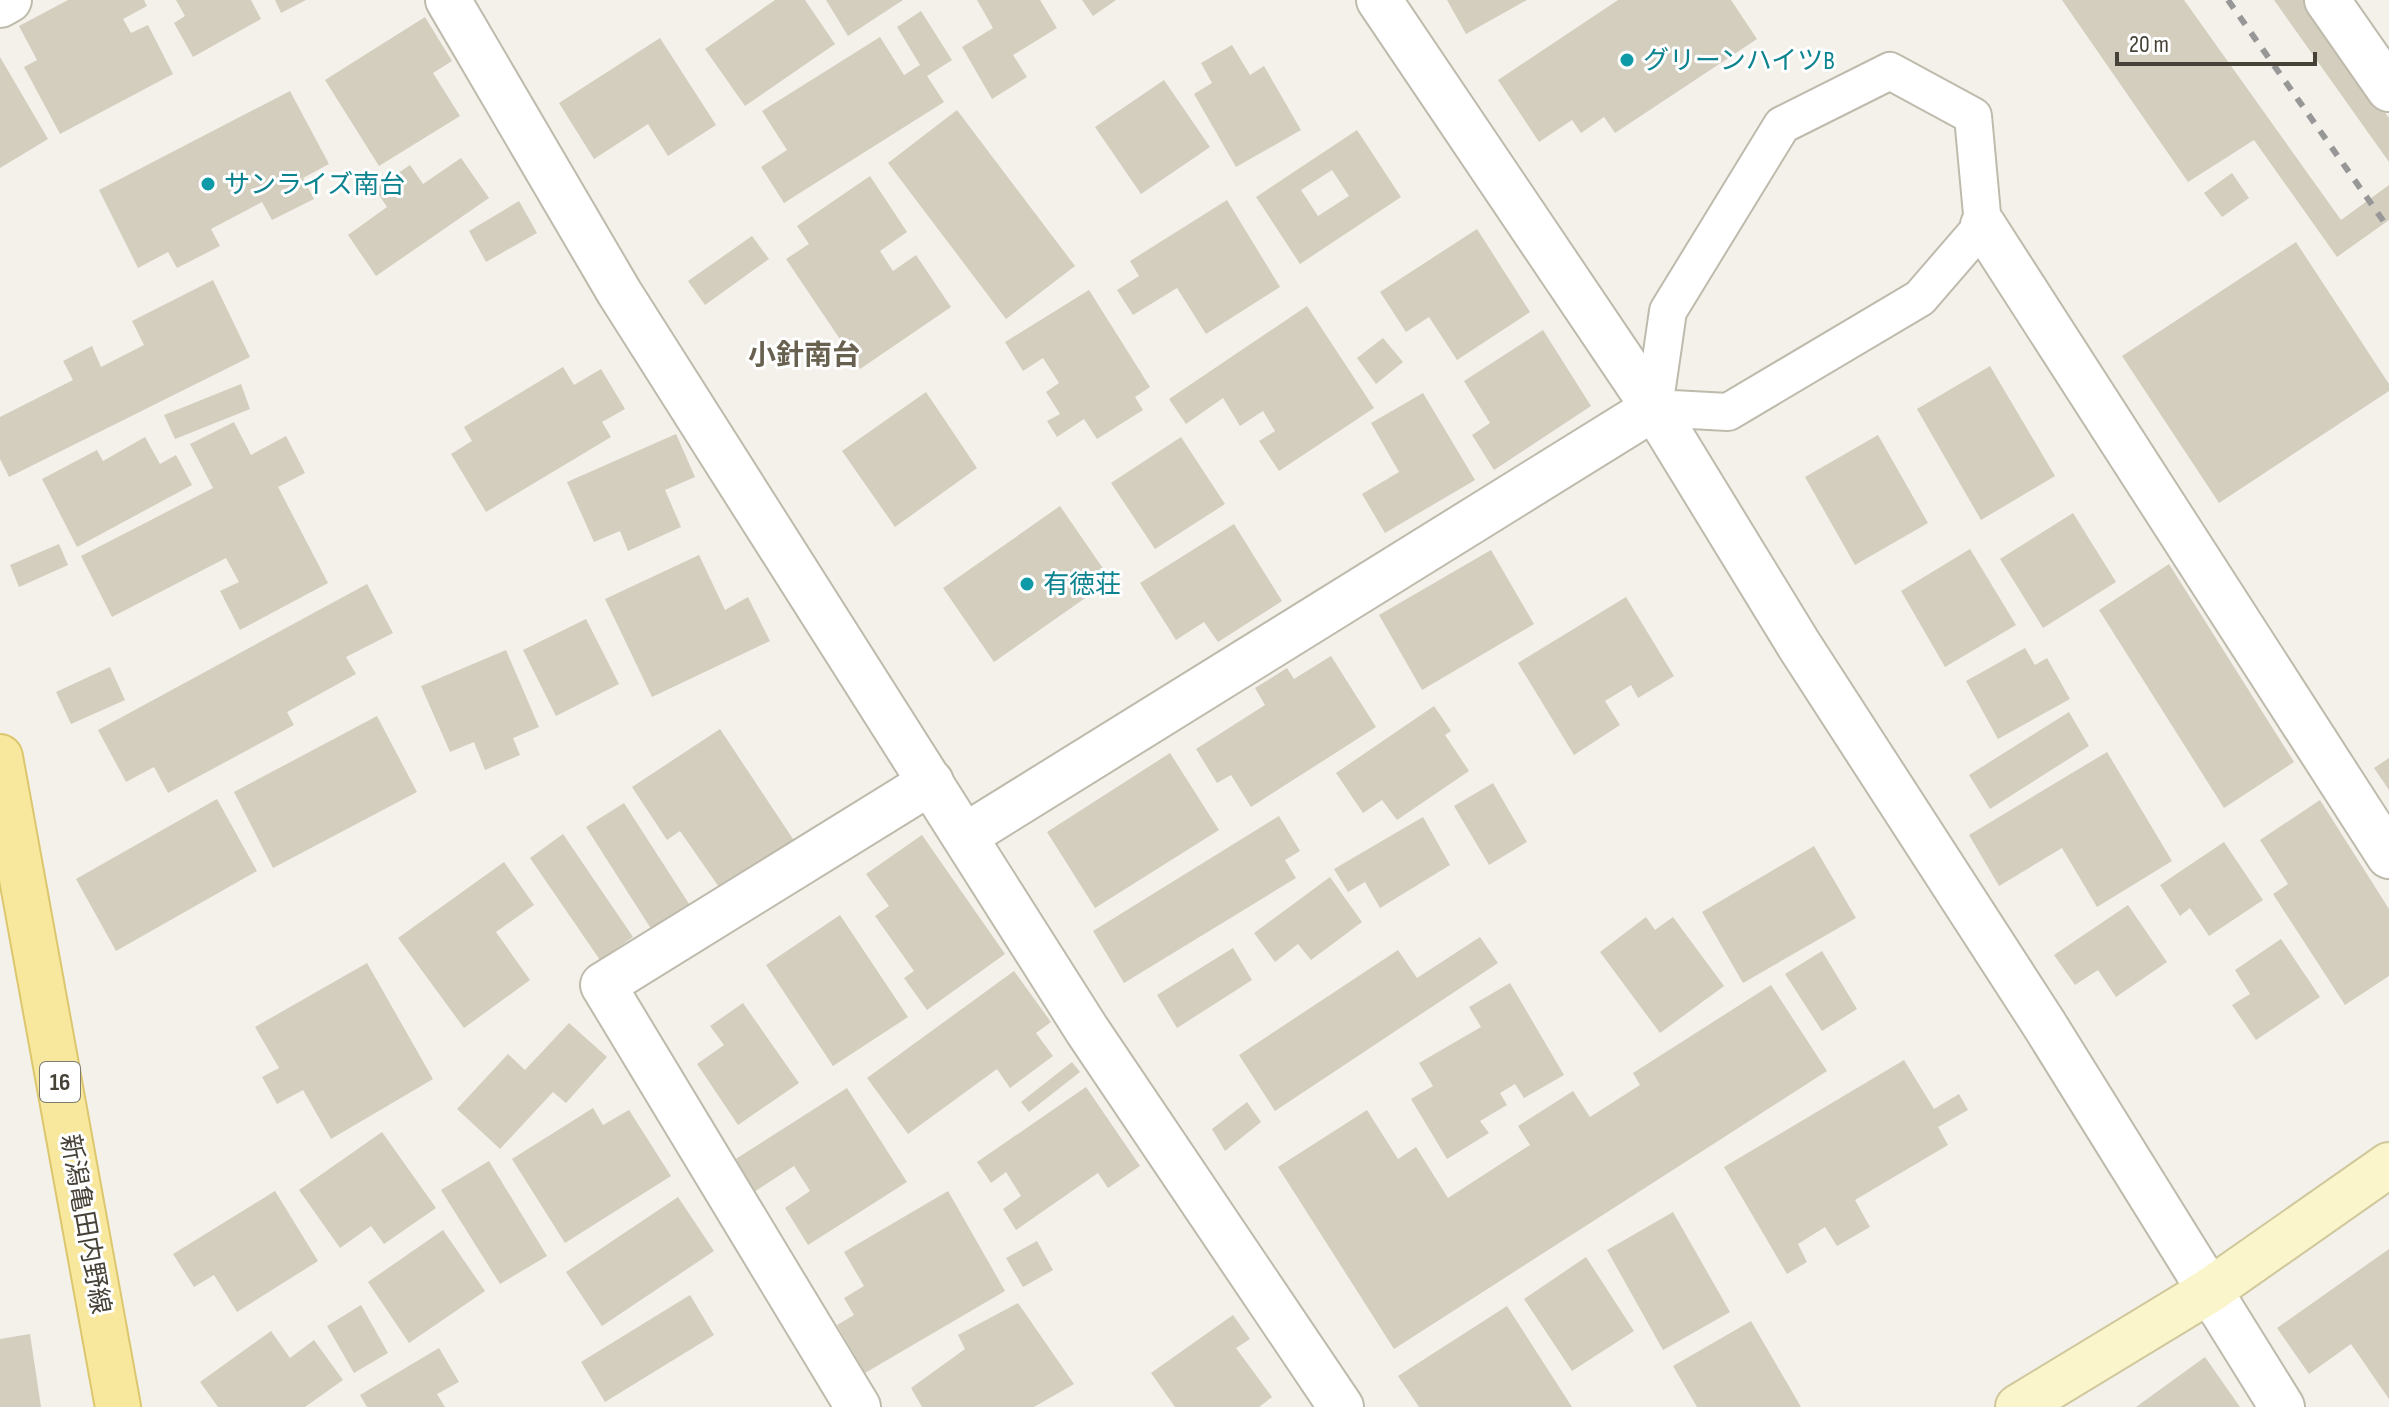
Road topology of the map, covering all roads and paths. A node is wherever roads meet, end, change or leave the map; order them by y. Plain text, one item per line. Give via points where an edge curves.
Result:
1 (9, 0) edge
2 (448, 0) edge
3 (1379, 0) edge
4 (2327, 0) edge
5 (0, 5) edge
6 (2389, 89) edge
7 (1983, 225) junction
8 (1654, 408) junction
9 (0, 757) edge
10 (931, 782) junction
11 (965, 836) junction
12 (2389, 856) edge
13 (2389, 1165) edge
14 (2209, 1291) junction
15 (118, 1407) edge
16 (858, 1407) edge
17 (1341, 1407) edge
18 (2018, 1407) edge
19 (2282, 1407) edge

1 - 5 street
2 - 10 street via 619,292
3 - 8 street
4 - 6 street
7 - 8 lane via 1920,298 1728,412
7 - 8 lane via 1973,116 1890,71 1782,125 1668,311
7 - 12 street
8 - 11 street
8 - 14 street
9 - 15 main road, 新潟亀田内野線 / 16
10 - 11 street
10 - 16 street via 603,985
11 - 17 street via 1087,1030
13 - 14 street
14 - 18 street
14 - 19 street

